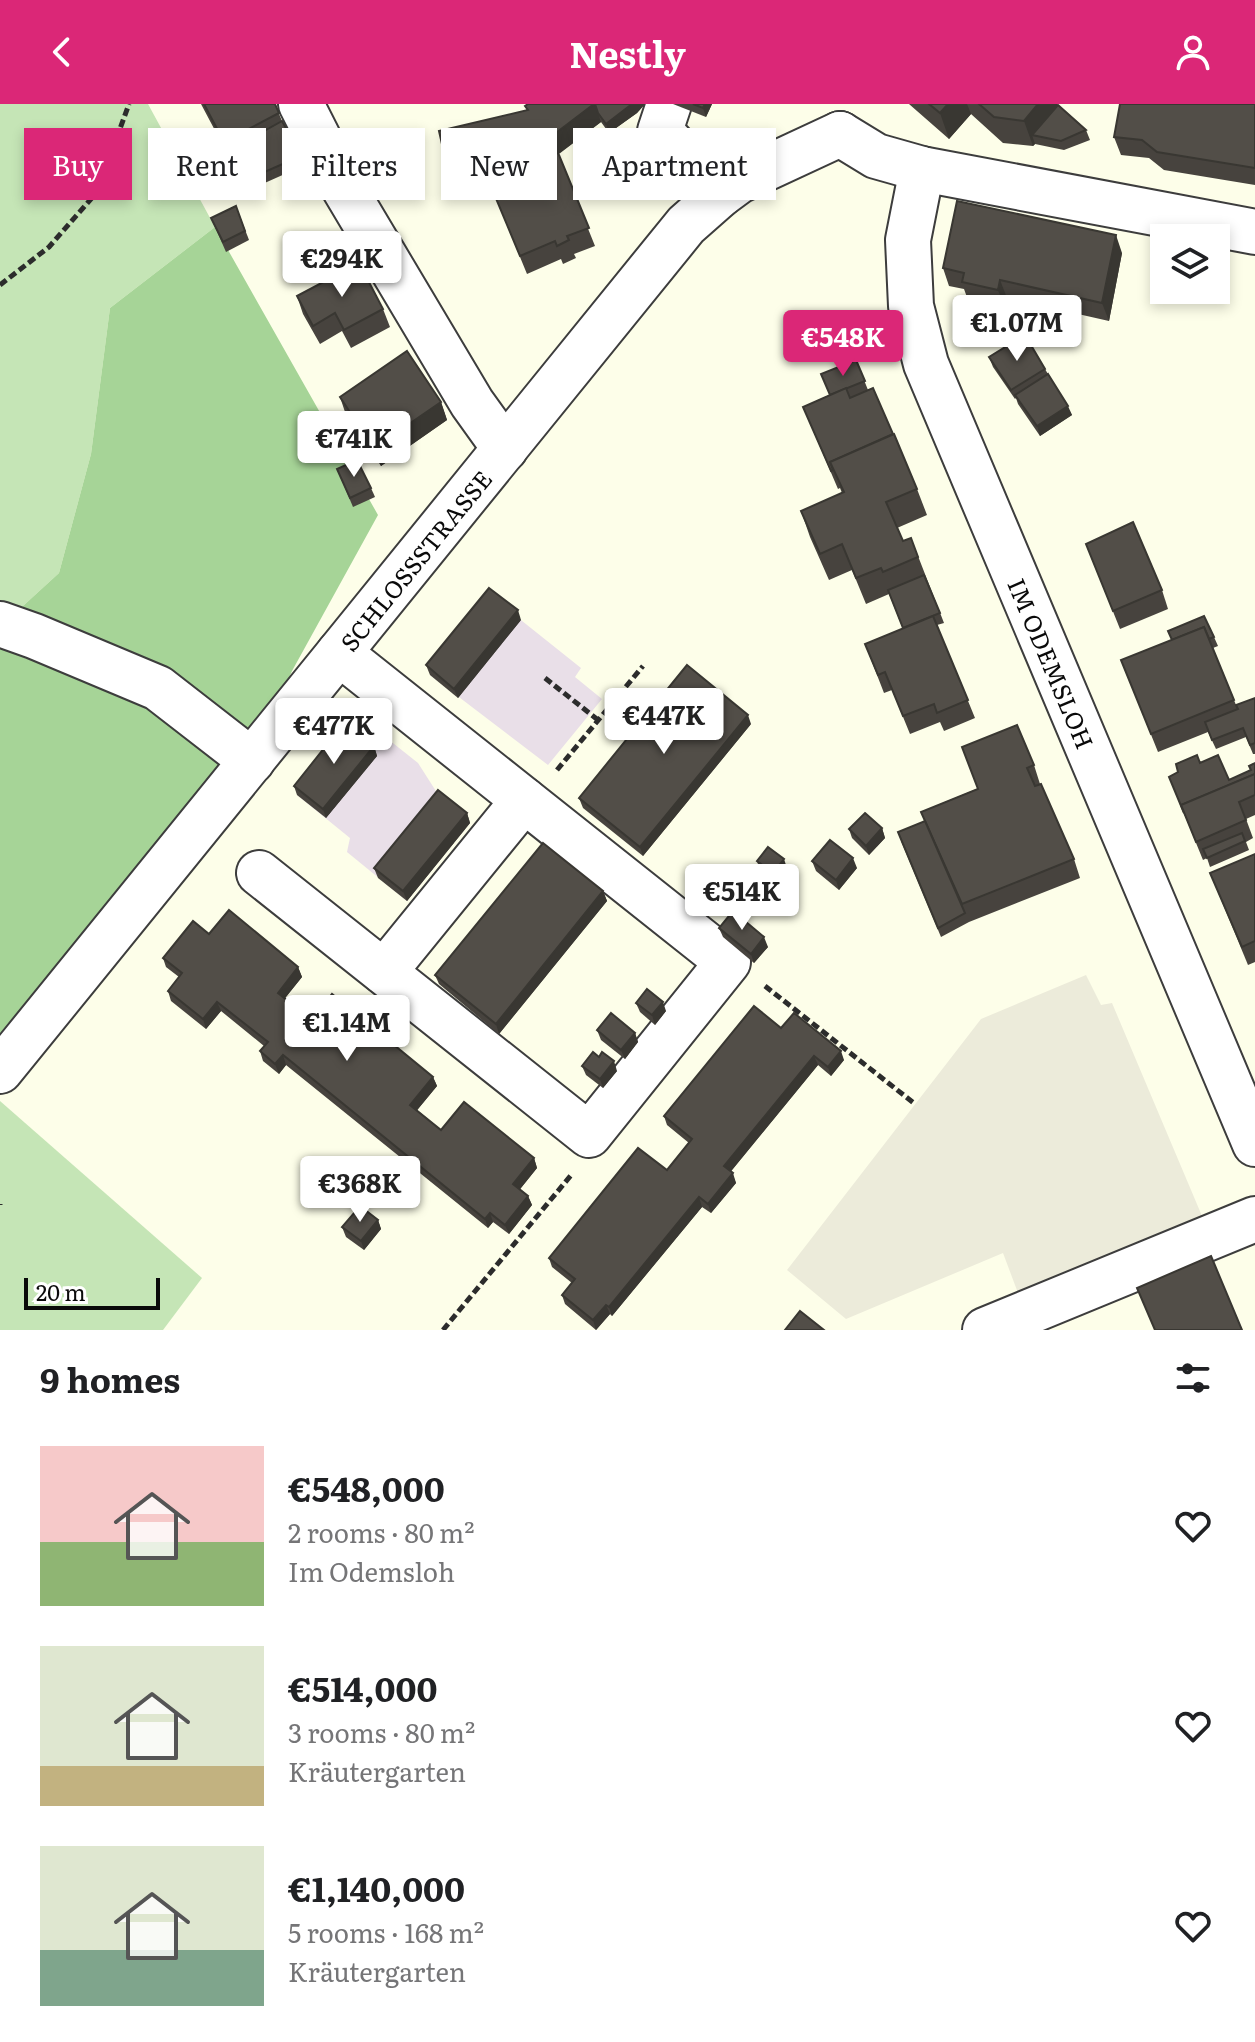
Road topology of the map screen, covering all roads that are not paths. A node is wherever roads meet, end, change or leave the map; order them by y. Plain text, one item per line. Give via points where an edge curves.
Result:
1 (301, 104) edge
2 (669, 104) edge
3 (696, 104) edge
4 (832, 119) edge
5 (661, 128) edge
6 (687, 128) edge
7 (776, 156) edge
8 (922, 169) junction
9 (714, 200) edge
10 (1255, 232) edge
11 (505, 449) junction
12 (0, 624) edge
13 (339, 653) junction
14 (252, 761) junction
15 (526, 802) junction
16 (259, 873) dead end
17 (384, 972) junction
18 (0, 1071) edge
19 (1255, 1144) edge
20 (1255, 1219) edge
21 (985, 1330) edge

1 - 11 street via 341,183
2 - 5 street
3 - 6 street
4 - 7 street, SCHLOSSSTRASSE
4 - 8 street via 876,156
8 - 10 street
8 - 19 street, IM ODEMSLOH via 908,240 911,306 926,364
9 - 11 street, SCHLOSSSTRASSE via 686,225
11 - 13 street, SCHLOSSSTRASSE
12 - 14 street via 158,688
13 - 14 street, SCHLOSSSTRASSE
13 - 15 street
14 - 18 street, SCHLOSSSTRASSE
15 - 17 street
15 - 17 street via 728,962 589,1135
16 - 17 street
20 - 21 street

